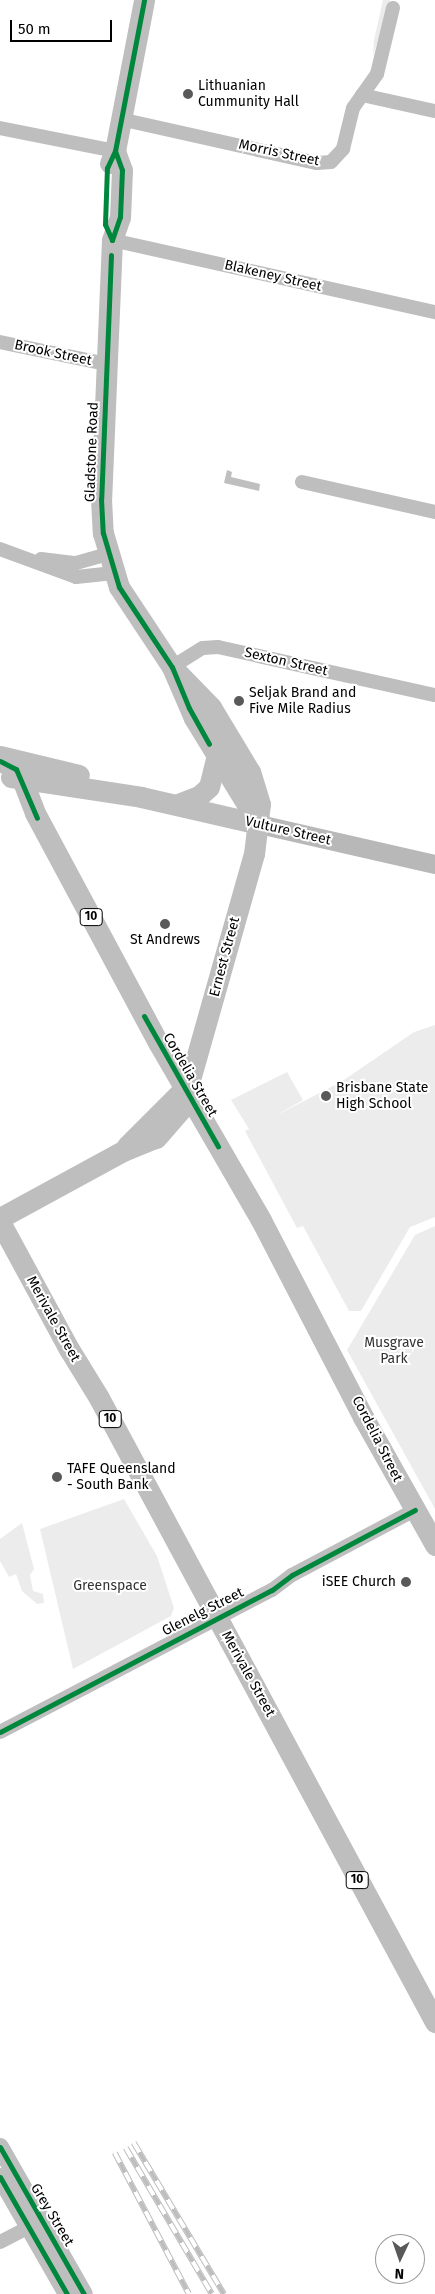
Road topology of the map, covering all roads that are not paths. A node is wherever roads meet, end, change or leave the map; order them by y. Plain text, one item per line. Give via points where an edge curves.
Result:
1 (144, 0) edge
2 (393, 8) dead end
3 (362, 95) junction
4 (435, 111) edge
5 (120, 120) junction
6 (0, 128) edge
7 (116, 151) junction
8 (112, 240) junction
9 (435, 312) edge
10 (0, 342) edge
11 (106, 364) junction
12 (302, 482) dead end
13 (435, 512) edge
14 (0, 548) edge
15 (28, 558) junction
16 (111, 564) junction
17 (172, 666) junction
18 (435, 695) edge
19 (217, 755) junction
20 (0, 756) edge
21 (0, 761) edge
22 (0, 773) edge
23 (22, 779) junction
24 (68, 785) junction
25 (141, 797) junction
26 (178, 804) junction
27 (37, 818) junction
28 (259, 824) junction
29 (435, 864) edge
30 (185, 1088) junction
31 (0, 1218) edge
32 (0, 1222) edge
33 (415, 1510) junction
34 (435, 1545) edge
35 (217, 1617) junction
36 (0, 1732) edge
37 (434, 2018) edge
38 (0, 2147) edge
39 (0, 2177) edge
40 (36, 2224) junction
41 (0, 2242) edge
42 (68, 2294) edge
43 (84, 2294) edge

1 - 5 main road, Gladstone Road
2 - 3 street, Morris Street via 378,69
3 - 4 street
3 - 5 street, Morris Street via 352,110 342,152 326,163
5 - 7 main road, Gladstone Road
6 - 7 street
7 - 8 main road, Gladstone Road via 107,168 105,224
8 - 9 street, Blakeney Street
8 - 11 main road, Gladstone Road
10 - 11 street, Brook Street
11 - 16 main road, Gladstone Road via 101,499
12 - 13 street
14 - 15 street
15 - 16 street
15 - 16 street via 76,577
16 - 17 main road, Gladstone Road via 123,594
17 - 18 street, Sexton Street via 203,648 218,647
17 - 19 main road, Gladstone Road via 188,708
17 - 28 main road, Gladstone Road via 206,701 250,772 260,798
19 - 26 main road via 209,787 199,796
19 - 28 main road, Gladstone Road
20 - 25 main road, Vulture Street via 101,781
21 - 23 main road, Cordelia Street / 10 via 13,767
22 - 23 main road, Vulture Street
23 - 24 main road, Vulture Street
23 - 27 main road, Cordelia Street / 10
24 - 25 main road, Vulture Street
24 - 27 main road via 50,796
25 - 26 main road, Vulture Street
26 - 28 main road, Vulture Street
27 - 30 main road, Cordelia Street / 10
28 - 29 main road, Vulture Street
28 - 30 main road, Ernest Street via 254,854 201,1046
30 - 31 main road, Ernest Street via 123,1150
30 - 33 main road, Cordelia Street / 10 via 261,1220
32 - 35 main road, Merivale Street / 10
33 - 34 main road, Cordelia Street / 10
33 - 35 street, Glenelg Street
35 - 36 street, Glenelg Street
35 - 37 main road, Merivale Street / 10
38 - 40 street, Grey Street
39 - 40 street, Grey Street
40 - 41 street
40 - 42 street, Grey Street
40 - 43 street, Grey Street

